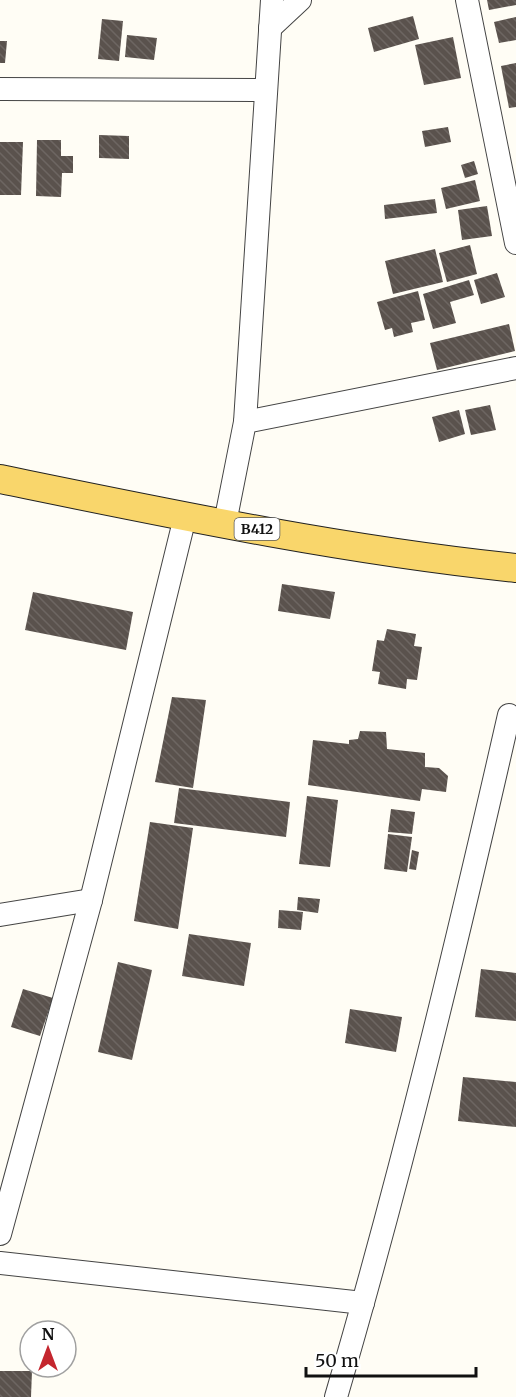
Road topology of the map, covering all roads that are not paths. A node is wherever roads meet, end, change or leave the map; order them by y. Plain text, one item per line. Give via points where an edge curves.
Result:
1 (272, 0) edge
2 (300, 0) edge
3 (467, 0) edge
4 (270, 28) junction
5 (0, 89) edge
6 (266, 90) junction
7 (516, 243) edge
8 (516, 368) edge
9 (245, 422) junction
10 (0, 479) edge
11 (185, 517) junction
12 (225, 523) junction
13 (516, 568) edge
14 (509, 715) dead end
15 (91, 900) junction
16 (0, 915) edge
17 (0, 1234) edge
18 (0, 1263) edge
19 (363, 1304) junction
20 (336, 1397) edge

1 - 4 street
2 - 4 street
3 - 7 street
4 - 6 street
5 - 6 street
6 - 9 street
8 - 9 street
9 - 12 street
10 - 11 main road, B412
11 - 12 main road, B412
11 - 15 street
12 - 13 main road, B412 via 391,554
14 - 19 street via 458,940
15 - 16 street
15 - 17 street
18 - 19 street
19 - 20 street

